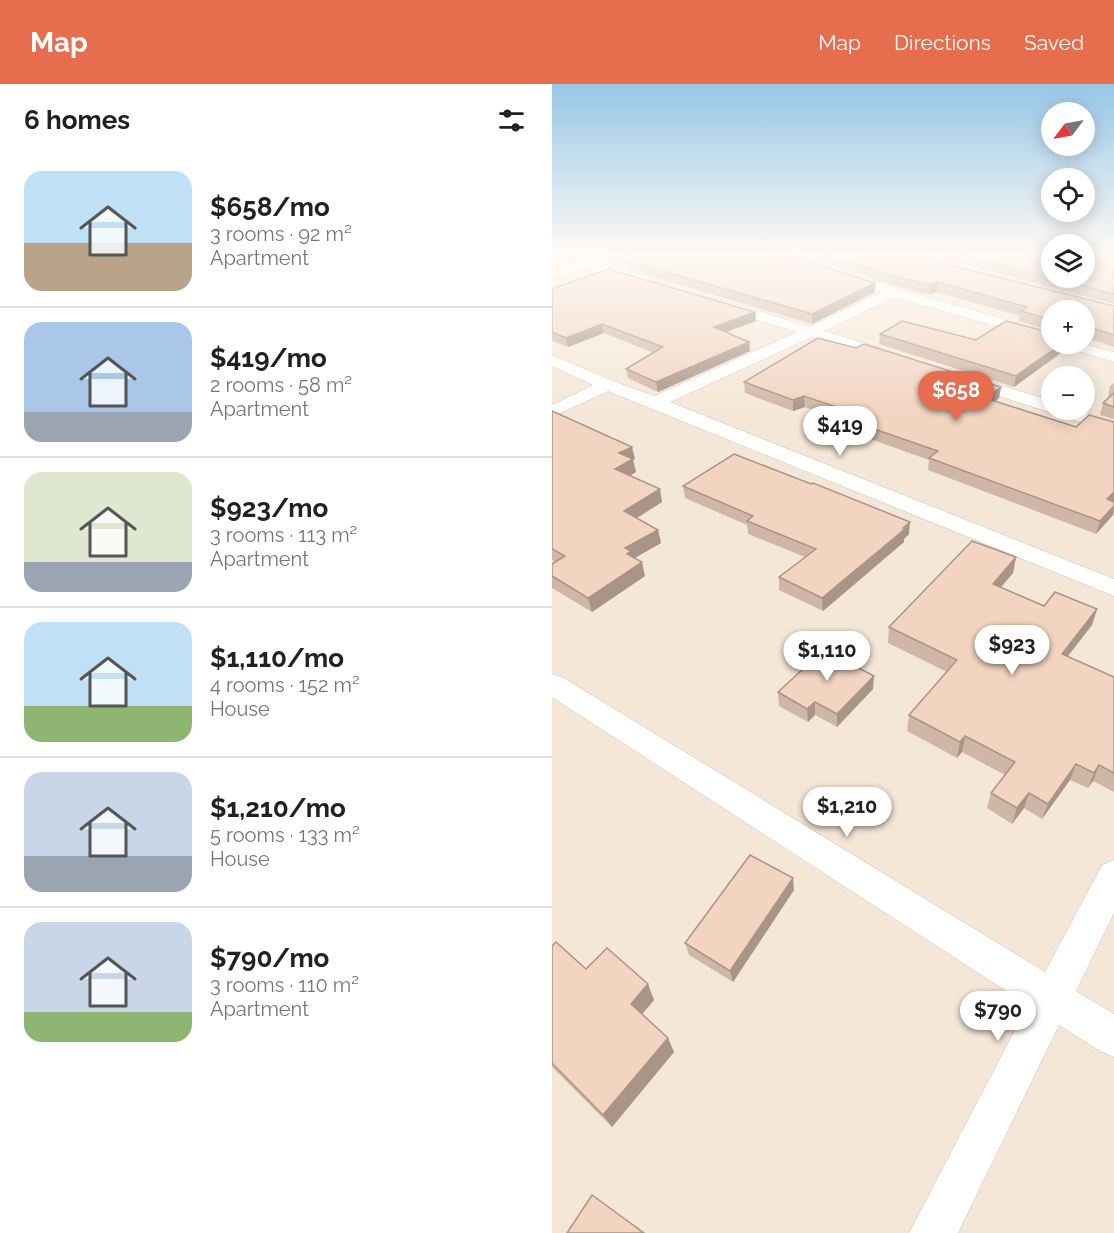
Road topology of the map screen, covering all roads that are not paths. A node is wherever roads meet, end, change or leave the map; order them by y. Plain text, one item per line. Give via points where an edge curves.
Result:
1 (728, 307) edge
2 (864, 307) edge
3 (944, 307) edge
4 (813, 332) junction
5 (1041, 335) edge
6 (1095, 352) edge
7 (1114, 357) edge
8 (552, 360) edge
9 (904, 360) edge
10 (949, 375) edge
11 (607, 385) junction
12 (655, 402) junction
13 (1041, 404) edge
14 (552, 412) edge
15 (1091, 420) edge
16 (1114, 427) edge
17 (1114, 588) edge
18 (552, 684) edge
19 (1114, 876) edge
20 (1053, 998) junction
21 (1114, 1037) edge
22 (933, 1233) edge

1 - 4 street
2 - 4 street
3 - 5 street
4 - 9 street
4 - 12 street
6 - 7 street
8 - 11 street
10 - 13 street
11 - 12 street
11 - 14 street
12 - 17 street
15 - 16 street
18 - 20 street
19 - 20 street
20 - 21 street
20 - 22 street

